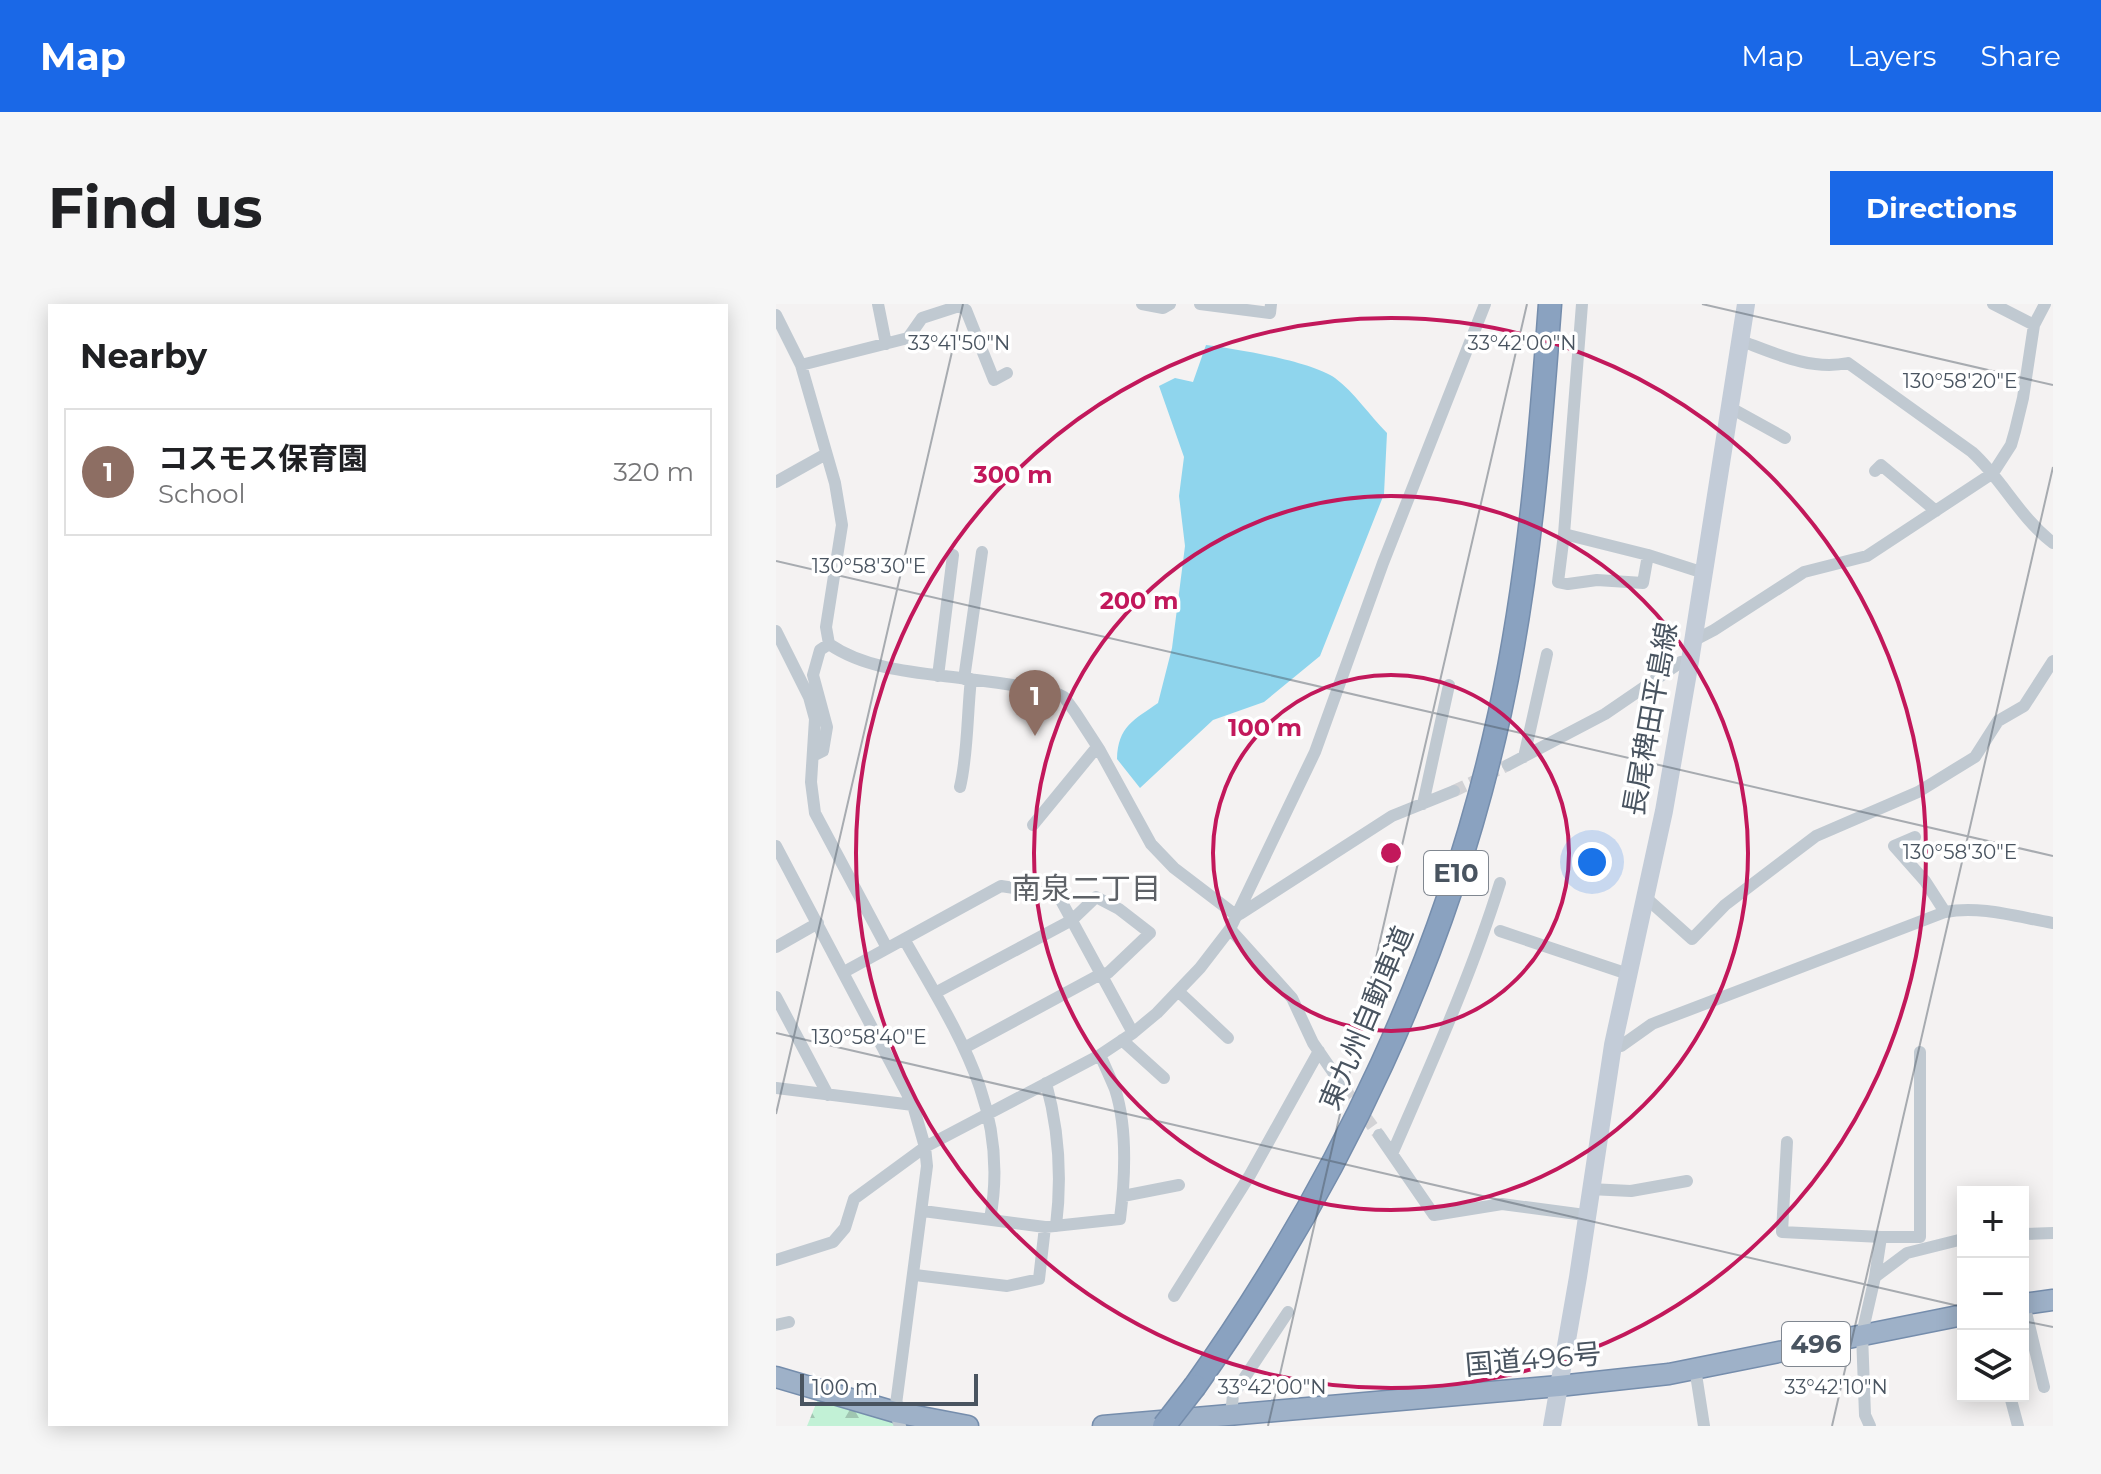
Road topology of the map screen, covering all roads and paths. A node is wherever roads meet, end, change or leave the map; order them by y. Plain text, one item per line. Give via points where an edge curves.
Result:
1 (878, 304) edge
2 (1142, 304) edge
3 (1170, 304) edge
4 (1200, 304) edge
5 (1207, 304) edge
6 (1271, 304) edge
7 (1485, 304) edge
8 (1550, 304) edge
9 (1582, 304) edge
10 (1746, 304) edge
11 (1993, 304) edge
12 (2045, 304) edge
13 (940, 307) edge
14 (776, 315) edge
15 (2034, 325) junction
16 (1739, 340) junction
17 (886, 344) junction
18 (801, 365) junction
19 (1007, 373) dead end
20 (1729, 407) junction
21 (1785, 438) dead end
22 (826, 454) junction
23 (1881, 464) dead end
24 (1993, 473) junction
25 (776, 482) edge
26 (1936, 511) junction
27 (1564, 534) junction
28 (2053, 543) edge
29 (982, 552) dead end
30 (953, 555) dead end
31 (1648, 555) junction
32 (1704, 573) junction
33 (945, 612) junction
34 (973, 616) junction
35 (776, 631) edge
36 (1693, 641) junction
37 (829, 644) junction
38 (1547, 654) dead end
39 (1690, 661) junction
40 (2053, 661) edge
41 (938, 676) junction
42 (968, 679) junction
43 (1449, 685) dead end
44 (1097, 747) junction
45 (813, 756) junction
46 (1524, 757) junction
47 (1508, 765) tunnel mouth
48 (960, 787) dead end
49 (1454, 791) tunnel mouth
50 (1423, 804) junction
51 (1033, 825) dead end
52 (1915, 837) dead end
53 (776, 846) edge
54 (1500, 883) dead end
55 (1645, 897) junction
56 (1945, 912) junction
57 (1237, 916) junction
58 (1072, 920) junction
59 (818, 923) junction
60 (2053, 923) edge
61 (1230, 929) junction
62 (1500, 931) dead end
63 (904, 939) junction
64 (776, 947) edge
65 (887, 948) junction
66 (844, 972) junction
67 (1101, 974) junction
68 (1628, 974) junction
69 (1178, 991) junction
70 (935, 993) junction
71 (776, 997) edge
72 (1127, 1036) junction
73 (1228, 1038) dead end
74 (1613, 1045) junction
75 (964, 1048) junction
76 (1319, 1051) junction
77 (1920, 1052) dead end
78 (1100, 1055) junction
79 (1164, 1078) dead end
80 (1046, 1083) junction
81 (776, 1088) edge
82 (1344, 1088) tunnel mouth
83 (828, 1095) junction
84 (913, 1105) junction
85 (989, 1112) junction
86 (1379, 1135) tunnel mouth
87 (1787, 1142) dead end
88 (925, 1147) junction
89 (1392, 1154) junction
90 (1687, 1181) dead end
91 (1179, 1185) dead end
92 (1589, 1189) junction
93 (1123, 1196) junction
94 (923, 1211) junction
95 (1585, 1215) junction
96 (990, 1219) junction
97 (1051, 1227) junction
98 (2053, 1233) edge
99 (2029, 1234) edge
100 (1881, 1237) junction
101 (1957, 1240) edge
102 (776, 1260) edge
103 (915, 1275) junction
104 (1875, 1277) junction
105 (1174, 1296) dead end
106 (2053, 1300) edge
107 (2029, 1303) edge
108 (1288, 1312) dead end
109 (1957, 1316) edge
110 (2029, 1325) edge
111 (1862, 1334) junction
112 (1695, 1368) junction
113 (776, 1377) edge
114 (1559, 1386) junction
115 (2044, 1387) dead end
116 (2012, 1402) edge
117 (1231, 1415) junction
118 (898, 1419) edge
119 (968, 1426) edge
120 (1103, 1426) edge
121 (1164, 1426) edge
122 (1552, 1426) edge
123 (1704, 1426) edge
124 (1870, 1426) edge
125 (2018, 1426) edge

1 - 17 street
2 - 3 street
4 - 5 street
5 - 6 street via 1270,313
7 - 57 street via 1315,752
8 - 121 highway, 東九州自動車道 / E10, bridge via 1520,603 1500,712 1435,937 1336,1161 1257,1295
9 - 27 street
10 - 16 main road, 長尾稗田平島線
11 - 15 street
12 - 15 street
13 - 17 street via 922,318 908,338
13 - 19 street via 966,310 994,380
14 - 18 street
15 - 24 street via 2015,431
16 - 20 main road, 長尾稗田平島線
16 - 24 street via 1809,365 1848,363 1972,452
17 - 18 street
18 - 22 street
20 - 21 street
20 - 32 main road, 長尾稗田平島線
22 - 25 street
22 - 37 street via 842,525 826,627
23 - 26 street
24 - 26 street
24 - 28 street
26 - 36 street via 1867,556 1804,572
27 - 31 street
27 - 31 street via 1558,582 1643,583
29 - 34 street
30 - 33 street
31 - 32 street
32 - 36 main road, 長尾稗田平島線
33 - 34 street
33 - 41 street
34 - 42 street
35 - 45 street via 809,697 815,719
36 - 39 main road, 長尾稗田平島線
37 - 41 street via 859,660
37 - 45 street via 820,650 813,675 827,727 823,751
38 - 46 street
39 - 46 street
39 - 55 main road, 長尾稗田平島線
40 - 55 street via 2024,706 1998,721 1975,757 1918,792 1816,836 1725,905 1692,939
41 - 42 street
42 - 44 street via 1057,692
42 - 48 street
43 - 50 street
44 - 51 street
44 - 57 street via 1151,844
45 - 65 street via 815,813
46 - 47 street
49 - 50 street
50 - 57 street via 1392,816
52 - 56 street via 1894,846
53 - 59 street
54 - 89 street via 1455,1010
55 - 68 main road, 長尾稗田平島線
56 - 60 street via 1983,911
56 - 74 street via 1652,1024 1621,1046
57 - 61 street
58 - 63 street via 1058,895 1001,886
58 - 67 street
58 - 67 street via 1096,897 1150,933 1120,964
58 - 70 street
59 - 64 street
59 - 66 street
61 - 69 street
61 - 76 street via 1292,998
62 - 68 street
63 - 65 street
63 - 70 street
65 - 66 street
66 - 84 street
67 - 72 street
67 - 75 street
68 - 74 main road, 長尾稗田平島線
69 - 72 street
69 - 73 street
70 - 75 street
71 - 83 street
72 - 78 street
72 - 79 street
74 - 92 main road, 長尾稗田平島線
75 - 85 street
76 - 82 street
76 - 105 street
77 - 100 street via 1920,1237
78 - 80 street
78 - 93 street via 1116,1092
80 - 85 street
80 - 97 street via 1058,1153 1059,1198
81 - 83 street
83 - 84 street
84 - 88 street
85 - 88 street
85 - 96 street via 996,1168
86 - 89 street
87 - 100 street via 1782,1232
88 - 94 street
88 - 102 street via 854,1199 845,1228 833,1242
89 - 95 street via 1434,1215 1502,1204
90 - 92 street via 1631,1191
91 - 93 street
92 - 95 main road, 長尾稗田平島線
93 - 97 street via 1120,1219
94 - 96 street
94 - 103 street
95 - 114 main road, 長尾稗田平島線
96 - 97 street
97 - 103 street via 1039,1279 1007,1286
98 - 99 street
100 - 104 street
101 - 104 street via 1907,1253
103 - 118 street
104 - 111 street
106 - 107 highway
108 - 117 street via 1233,1395
109 - 111 highway, 国道496号 / 496
110 - 115 street
111 - 112 highway, 国道496号 / 496
111 - 124 street via 1865,1415
112 - 114 highway, 国道496号 / 496
112 - 123 street
113 - 118 highway
114 - 117 highway, 国道496号 / 496
114 - 122 main road, 長尾稗田平島線
116 - 125 street
117 - 120 highway, 国道496号 / 496
118 - 119 highway

